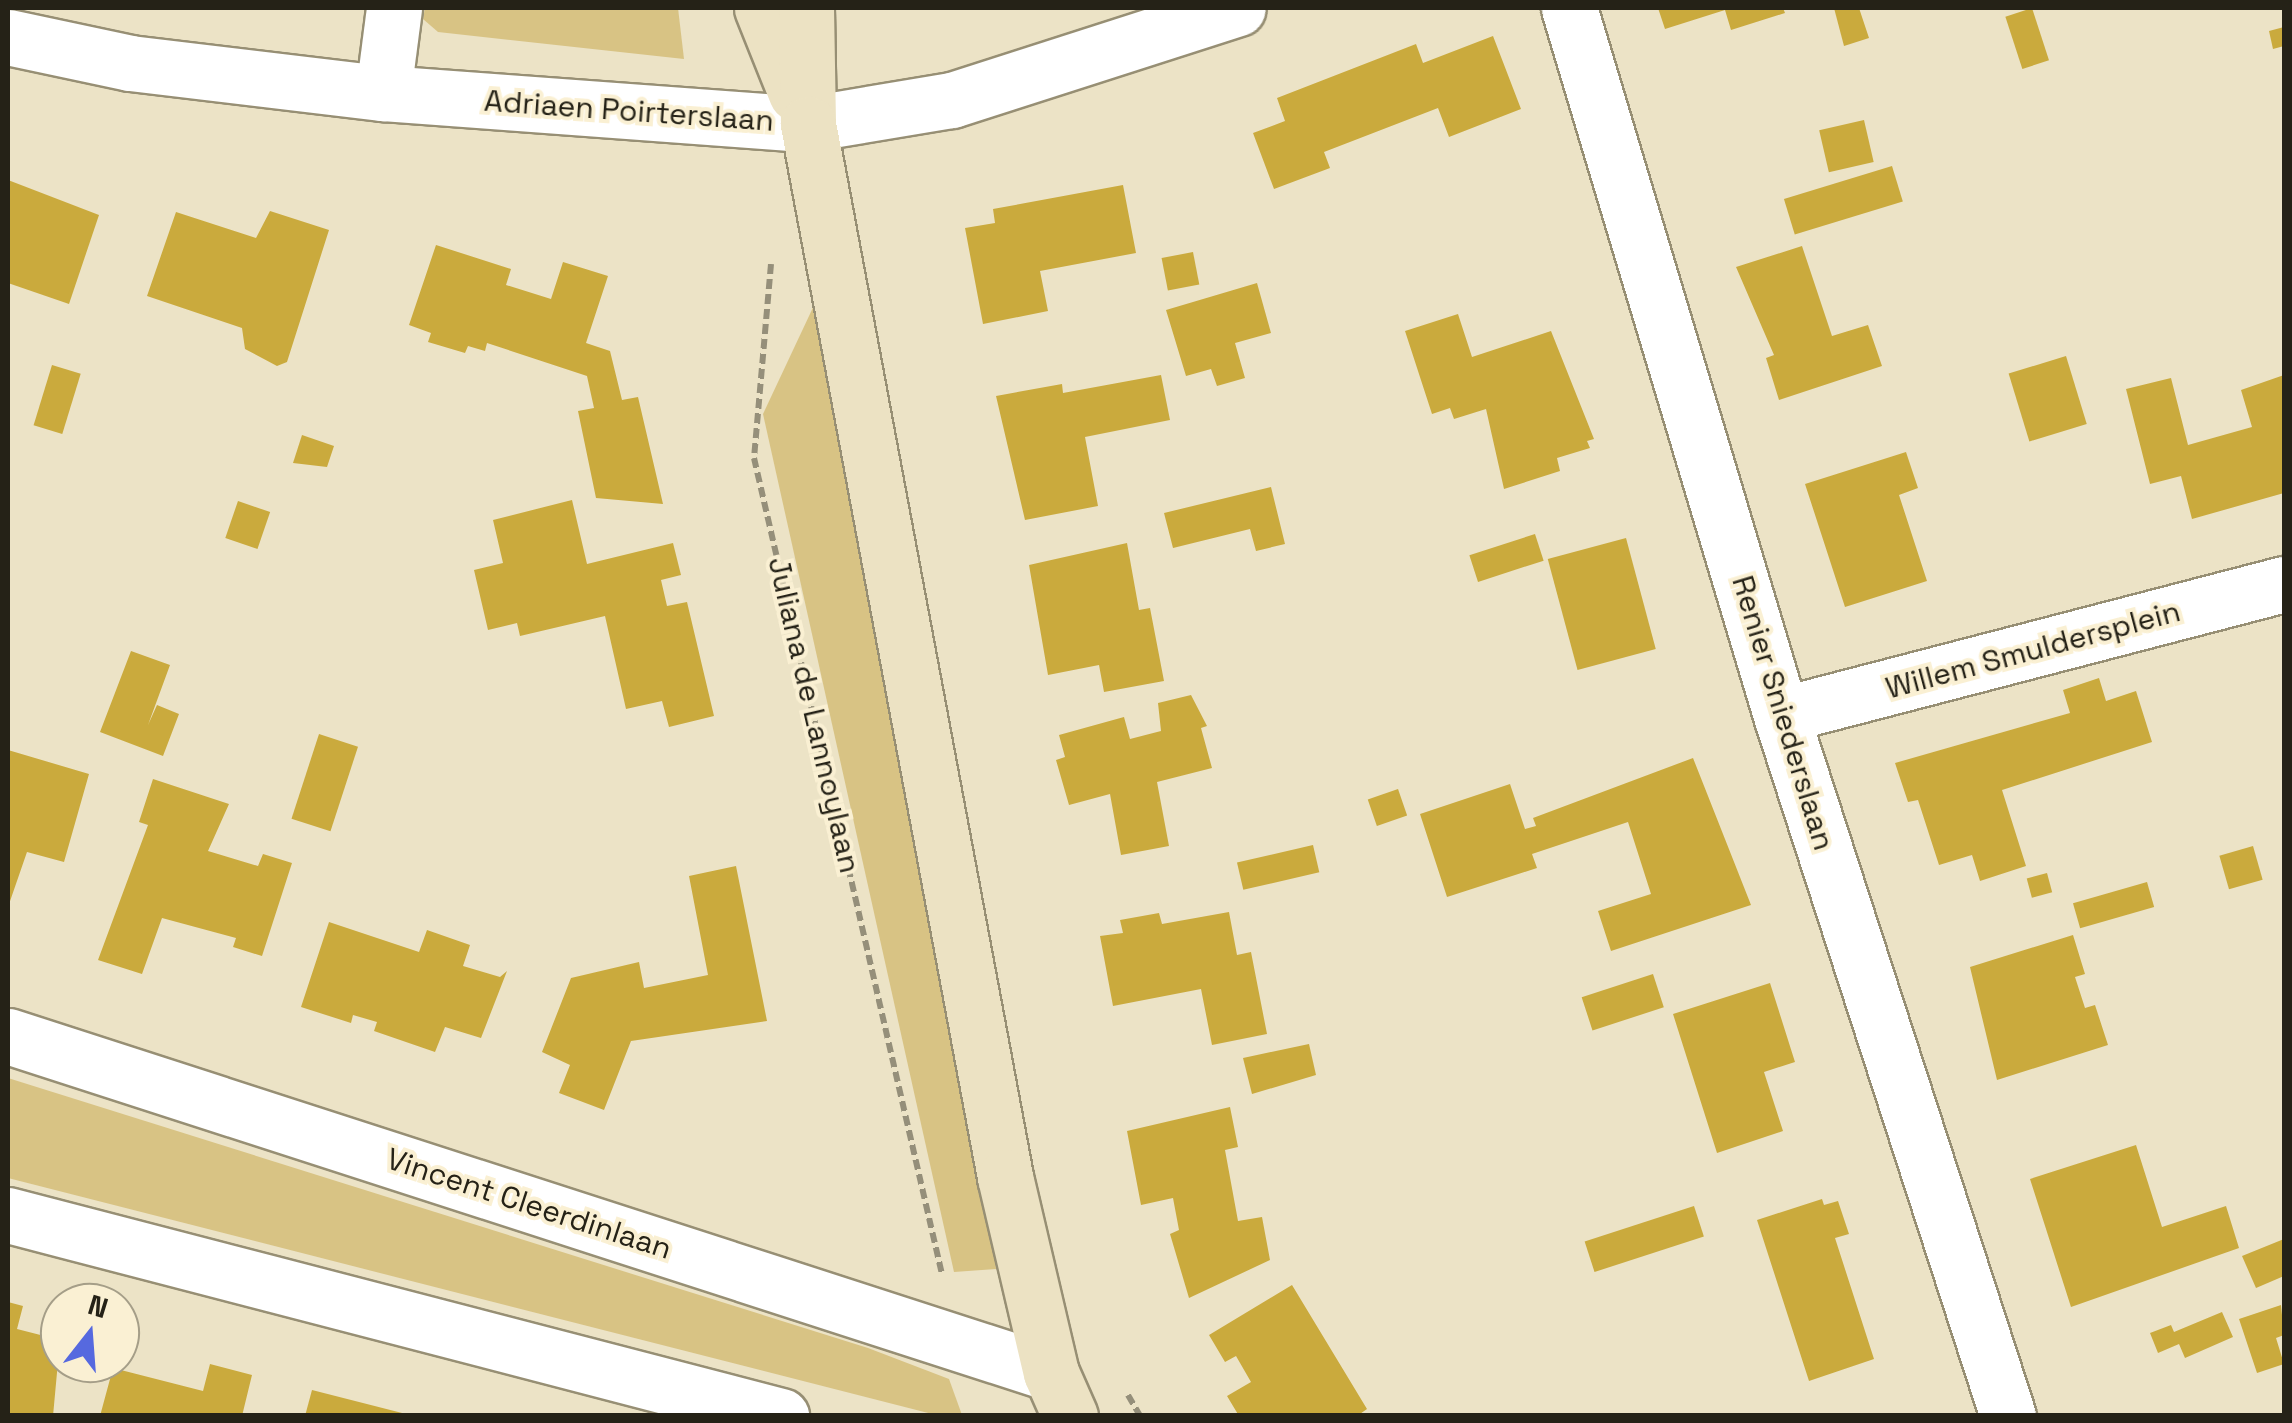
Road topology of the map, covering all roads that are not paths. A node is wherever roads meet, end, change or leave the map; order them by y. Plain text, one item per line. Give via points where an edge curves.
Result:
1 (394, 8) edge
2 (762, 8) edge
3 (806, 8) edge
4 (1238, 8) edge
5 (1569, 8) edge
6 (8, 37) edge
7 (383, 93) junction
8 (808, 124) junction
9 (2284, 584) edge
10 (1781, 715) junction
11 (8, 1036) edge
12 (8, 1214) edge
13 (1060, 1394) edge
14 (781, 1416) edge
15 (2008, 1416) edge

1 - 7 street
2 - 8 street
3 - 8 street
4 - 8 street, Adriaen Poirterslaan via 952,100
5 - 10 street, Renier Sniederslaan
6 - 7 street, Adriaen Poirterslaan via 130,62
7 - 8 street, Adriaen Poirterslaan
8 - 13 street via 1005,1177
9 - 10 street, Willem Smuldersplein
10 - 15 street, Renier Sniederslaan
11 - 13 street, Vincent Cleerdinlaan via 958,1343
12 - 14 street

